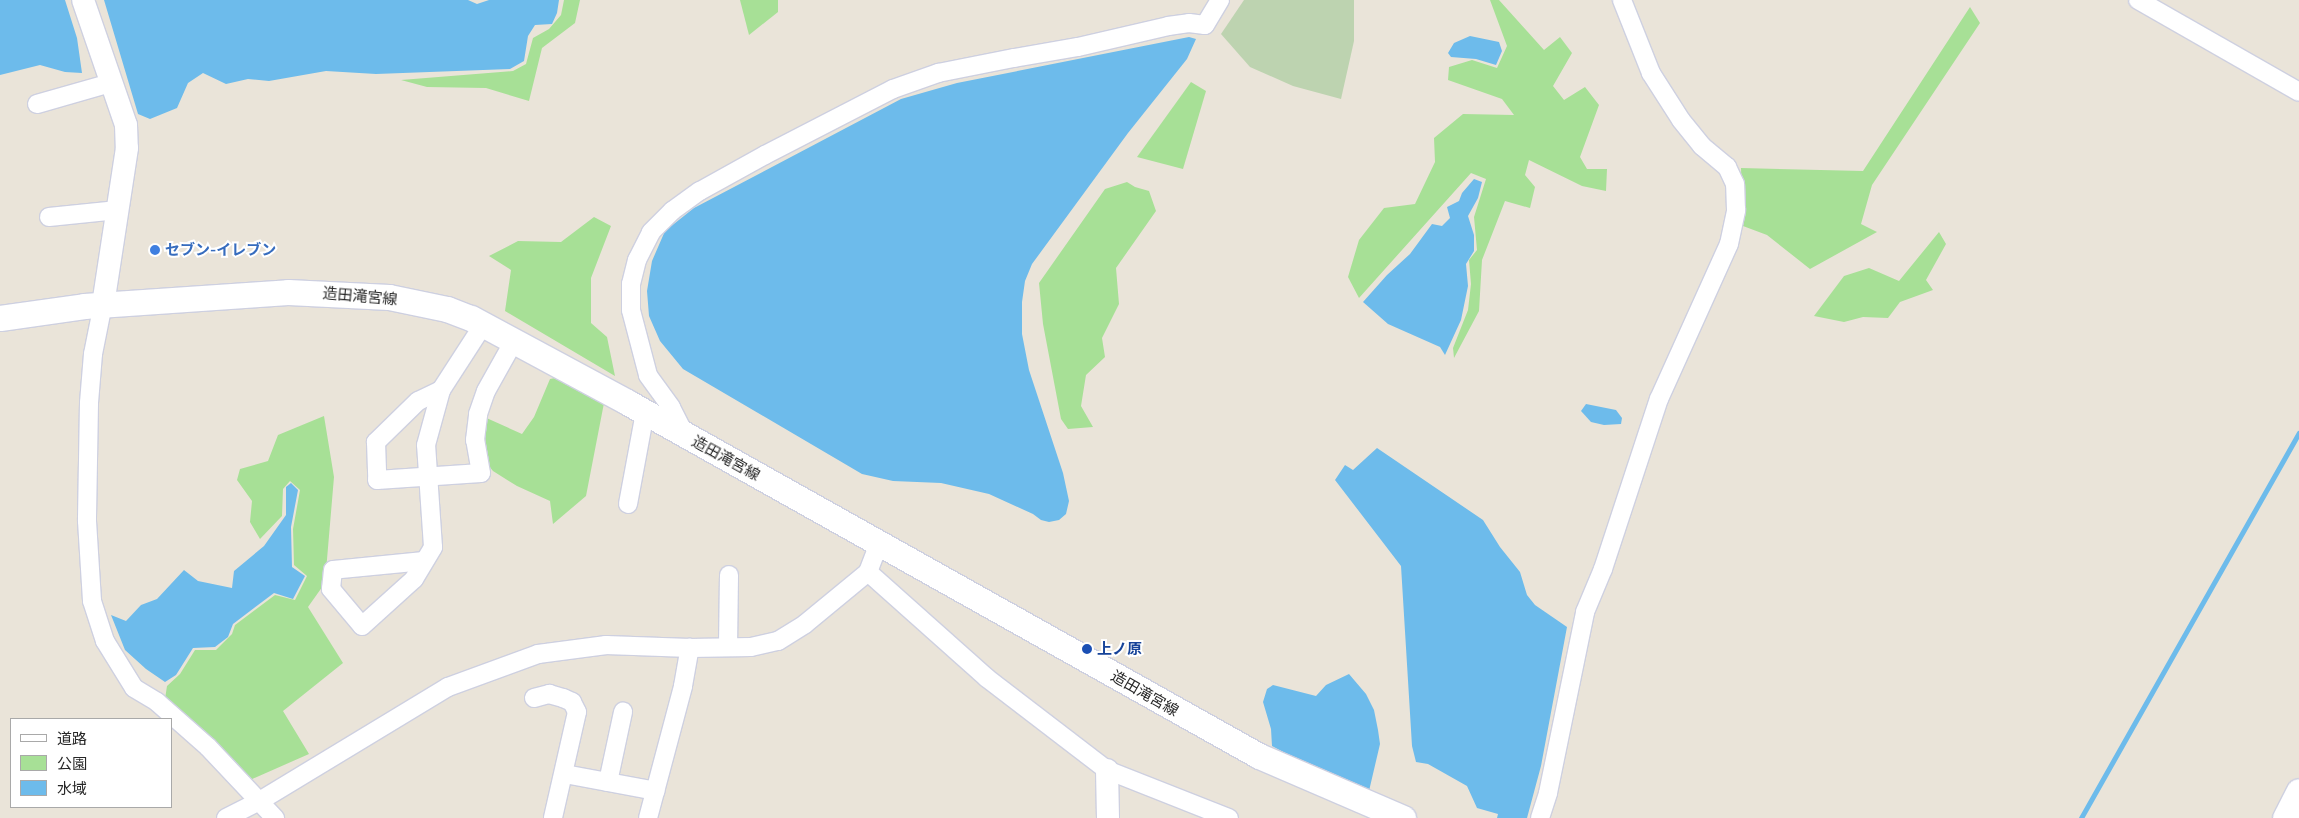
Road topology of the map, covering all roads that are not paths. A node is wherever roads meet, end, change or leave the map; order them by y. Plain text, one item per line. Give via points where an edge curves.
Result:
1 (83, 0) edge
2 (1220, 0) edge
3 (1622, 0) edge
4 (2138, 0) edge
5 (110, 83) junction
6 (2299, 92) edge
7 (37, 104) dead end
8 (118, 210) junction
9 (49, 217) dead end
10 (102, 304) junction
11 (0, 318) edge
12 (483, 325) junction
13 (514, 341) junction
14 (441, 390) junction
15 (645, 412) junction
16 (686, 435) junction
17 (428, 477) junction
18 (628, 504) dead end
19 (879, 543) junction
20 (424, 561) junction
21 (868, 572) junction
22 (729, 575) dead end
23 (690, 648) junction
24 (728, 648) junction
25 (534, 698) dead end
26 (622, 712) dead end
27 (1108, 770) junction
28 (570, 775) dead end
29 (608, 782) junction
30 (2299, 791) edge
31 (656, 792) junction
32 (258, 802) junction
33 (226, 818) edge
34 (275, 818) edge
35 (553, 818) edge
36 (648, 818) edge
37 (1108, 818) edge
38 (1228, 818) edge
39 (1403, 818) edge
40 (1540, 818) edge
41 (2285, 818) edge

1 - 5 street
2 - 16 street via 1205,25 1168,26 1078,47 938,73 892,89 700,191 672,211 650,232 638,260 631,284 631,310 648,376 671,407
3 - 40 street via 1651,73 1702,146 1727,166 1735,184 1736,210 1729,244 1659,399 1616,533 1586,612
4 - 6 street
5 - 7 street
5 - 8 street via 126,125 127,148
8 - 9 street
8 - 10 street
10 - 11 main road, 造田滝宮線
10 - 12 main road, 造田滝宮線 via 335,292 411,300 447,309
10 - 32 street via 93,354 90,403 87,521 92,601 105,641 134,688 156,702 208,746
12 - 13 main road, 造田滝宮線
12 - 14 street
13 - 15 main road, 造田滝宮線
13 - 17 street via 486,391 478,414 474,440 480,473
14 - 17 street via 426,445
14 - 17 street via 418,401 376,442 376,480
15 - 16 main road, 造田滝宮線
15 - 18 street
16 - 19 main road, 造田滝宮線
17 - 20 street via 432,547
19 - 21 street
19 - 39 main road, 造田滝宮線 via 1259,756
20 - 20 street via 414,579 362,626 331,588 333,570
21 - 24 street via 805,624 778,641
21 - 27 street via 987,678
22 - 24 street
23 - 24 street
23 - 31 street
23 - 32 street via 606,645 538,654 448,687
25 - 35 street via 549,694 563,698 572,702 576,712
26 - 29 street
27 - 37 street
27 - 38 street
28 - 29 street
29 - 31 street
30 - 41 main road
31 - 36 street
32 - 33 street
32 - 34 street

